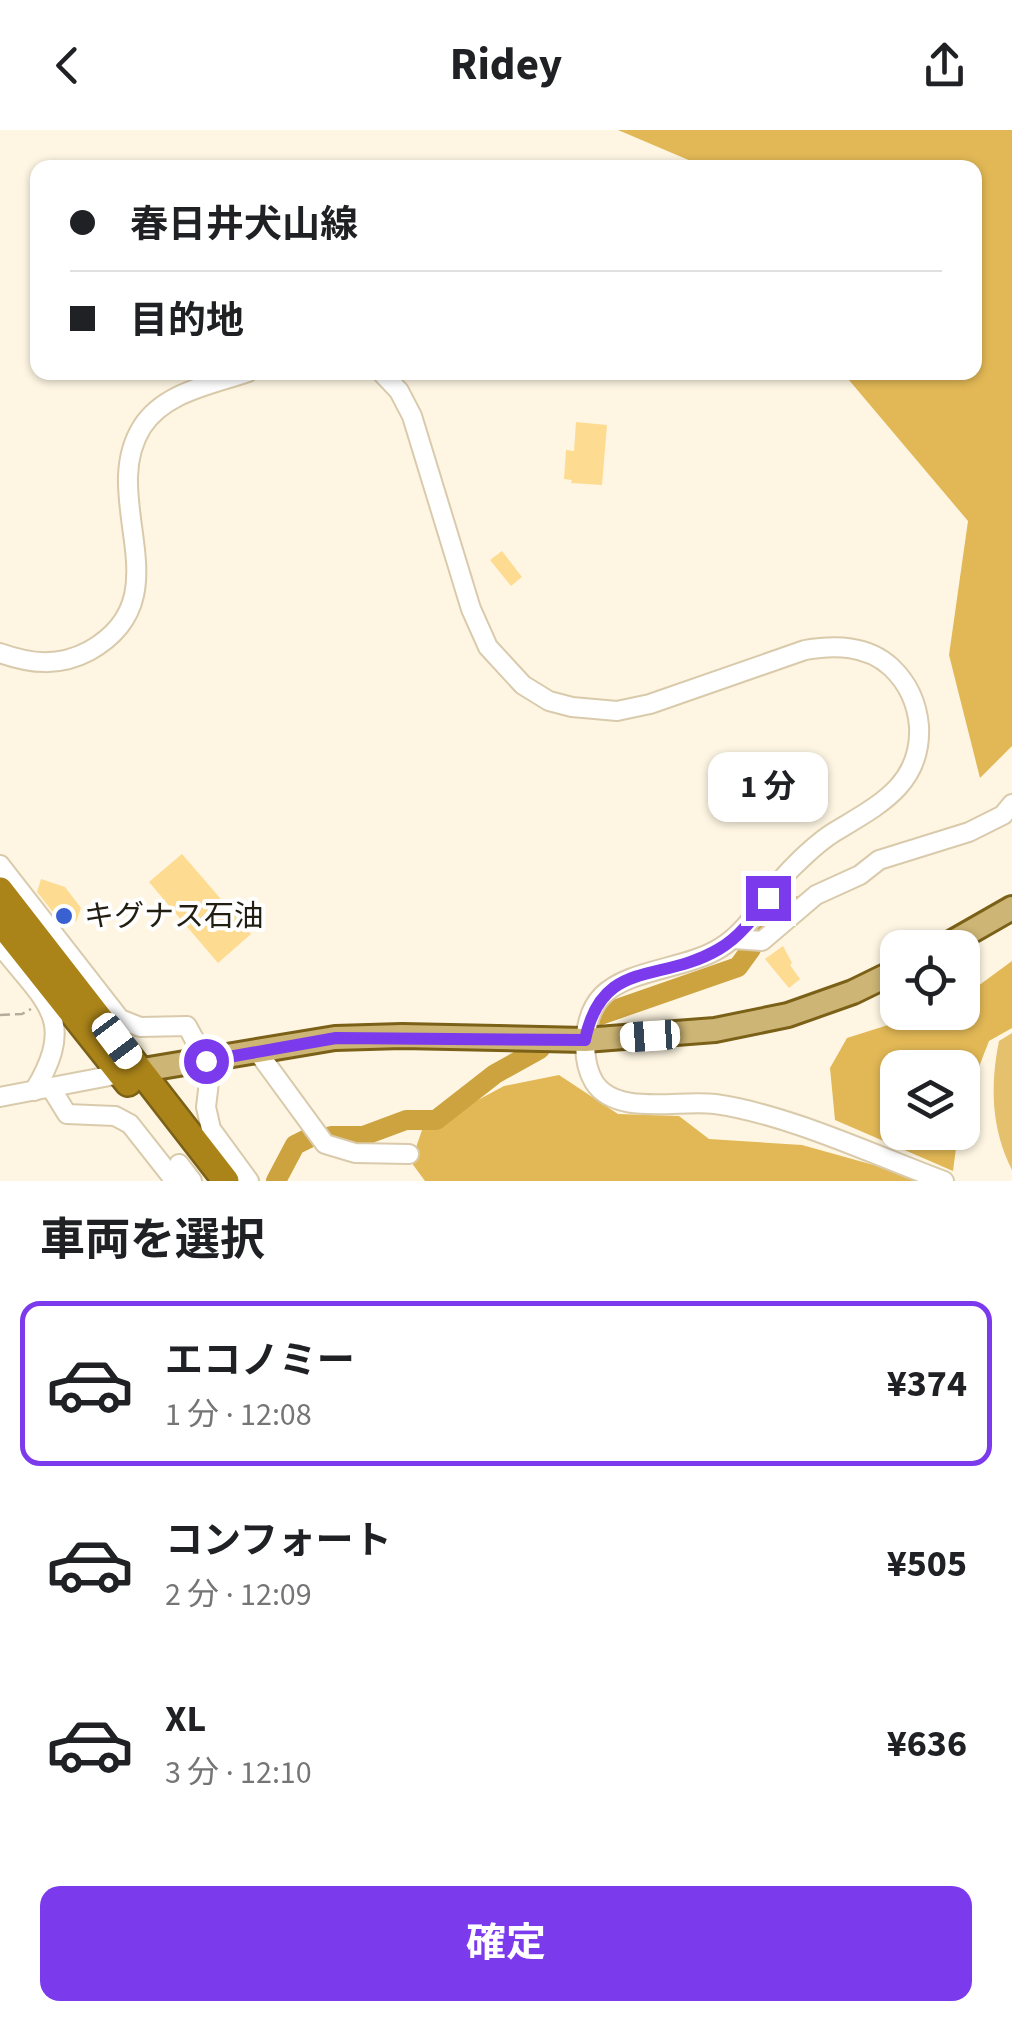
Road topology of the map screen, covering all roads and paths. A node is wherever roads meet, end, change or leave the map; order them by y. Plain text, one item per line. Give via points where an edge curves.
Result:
1 (224, 380) edge
2 (389, 380) edge
3 (0, 653) edge
4 (1012, 804) edge
5 (0, 865) edge
6 (0, 890) edge
7 (1012, 908) edge
8 (0, 922) edge
9 (974, 930) edge
10 (734, 938) junction
11 (0, 945) edge
12 (880, 979) edge
13 (46, 1005) junction
14 (0, 1015) edge
15 (585, 1040) junction
16 (257, 1051) junction
17 (206, 1061) junction
18 (130, 1072) junction
19 (42, 1089) junction
20 (0, 1097) edge
21 (410, 1154) dead end
22 (177, 1173) edge
23 (192, 1181) edge
24 (206, 1181) edge
25 (226, 1181) edge
26 (249, 1181) edge
27 (944, 1181) edge

1 - 3 street via 158,407 130,451 138,576 121,623 100,644 60,662
2 - 10 street via 412,416 488,647 504,668 549,700 584,709 650,704 826,646 866,652 905,683 919,734 906,780 869,814 816,845
4 - 10 street via 969,832 879,860 816,895 762,941
5 - 17 street via 120,1018 140,1027 187,1026
6 - 18 highway
7 - 9 main road
8 - 18 highway
10 - 15 street via 700,958 614,986 599,998
11 - 13 street
12 - 15 main road via 788,1014 716,1030
13 - 14 path
13 - 19 street via 57,1036
15 - 16 main road via 336,1038
15 - 27 street via 594,1081 620,1102 685,1101 756,1112
16 - 17 main road
16 - 21 street via 325,1144 356,1153
17 - 18 main road
17 - 26 street via 211,1129
18 - 19 street
18 - 24 highway
18 - 25 highway
19 - 20 street
19 - 22 street via 67,1114 115,1116 130,1124
22 - 23 street

